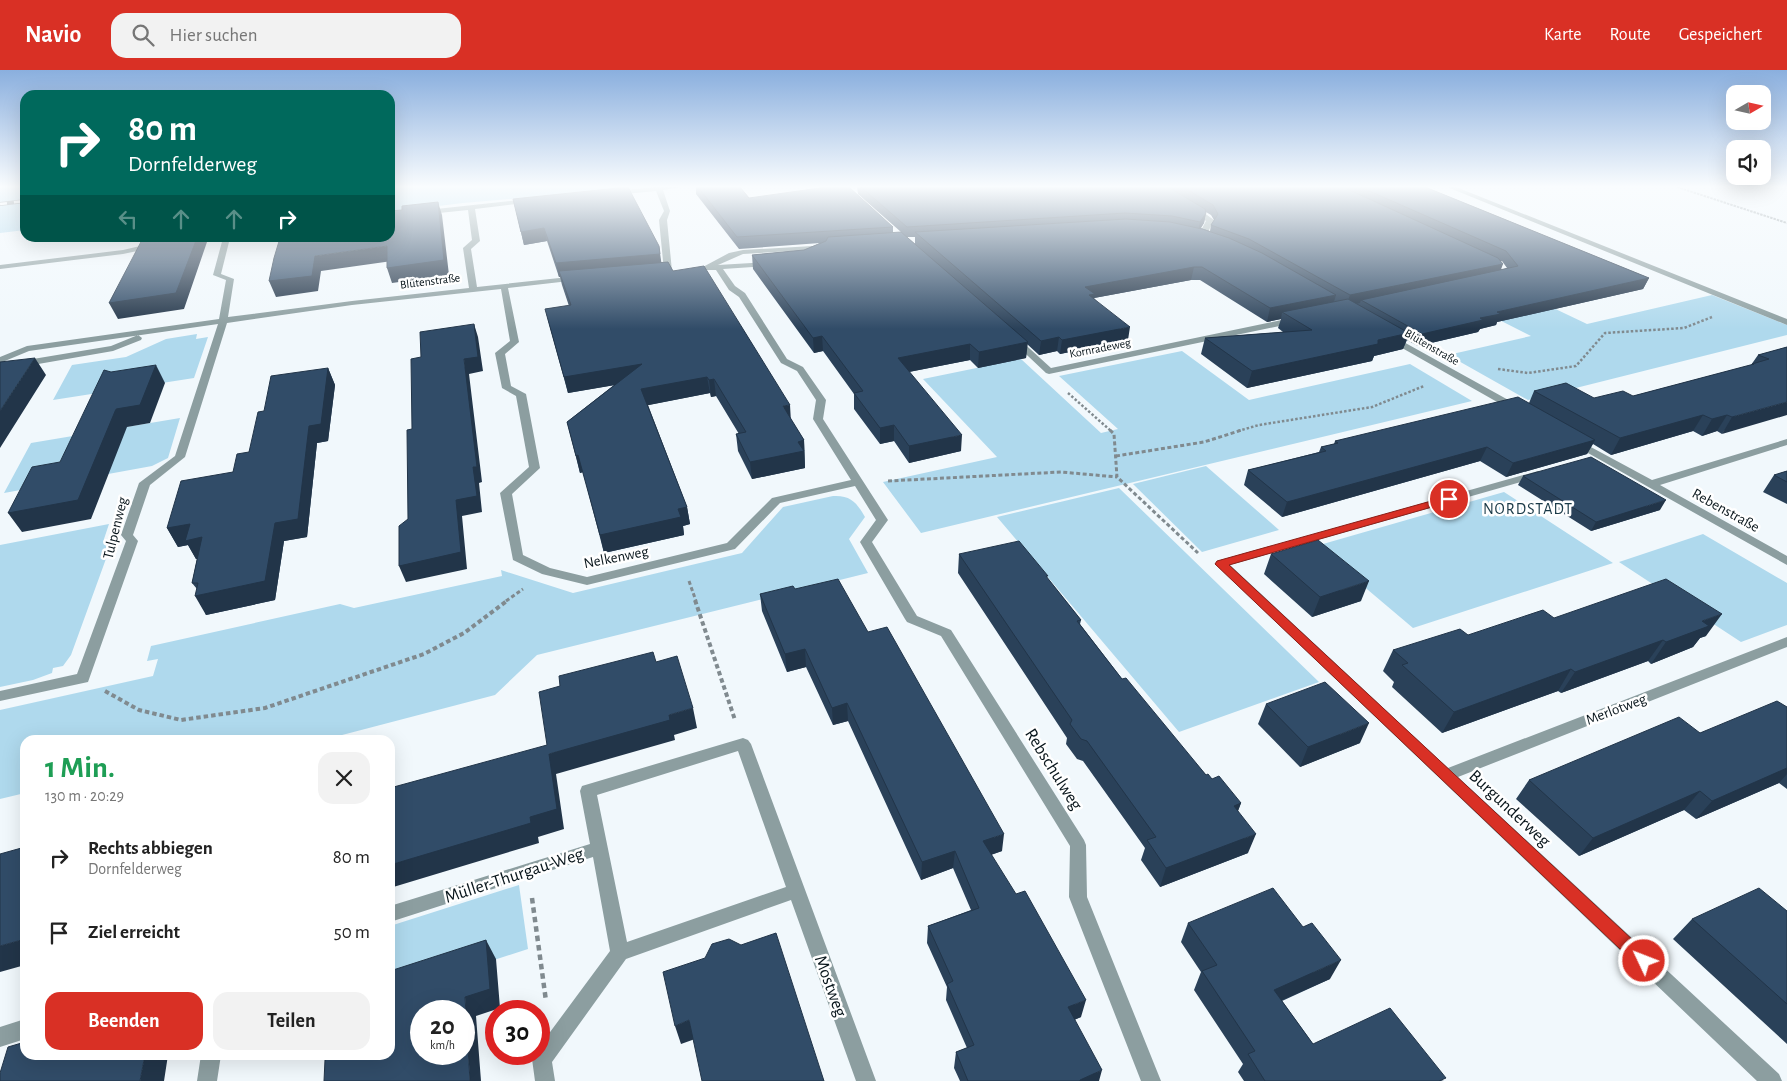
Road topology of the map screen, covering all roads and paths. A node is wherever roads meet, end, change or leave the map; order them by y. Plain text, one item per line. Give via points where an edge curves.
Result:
1 (475, 234) edge
2 (666, 234) edge
3 (1193, 234) edge
4 (1568, 234) edge
5 (1202, 236) joint
6 (1212, 239) edge
7 (225, 242) edge
8 (164, 243) edge
9 (809, 257) edge
10 (773, 264) edge
11 (0, 267) edge
12 (705, 268) junction
13 (718, 268) junction
14 (696, 269) edge
15 (659, 272) edge
16 (591, 277) edge
17 (504, 286) junction
18 (473, 289) junction
19 (1306, 318) edge
20 (224, 321) junction
21 (1787, 322) edge
22 (159, 330) junction
23 (1006, 332) edge
24 (1385, 334) edge
25 (0, 360) edge
26 (0, 367) edge
27 (1065, 390) dead end
28 (1525, 414) edge
29 (1567, 438) edge
30 (1787, 442) edge
31 (1601, 456) junction
32 (1582, 462) edge
33 (1553, 470) edge
34 (1117, 477) junction
35 (858, 482) junction
36 (1651, 484) junction
37 (682, 559) junction
38 (1787, 561) edge
39 (1221, 564) junction
40 (546, 571) junction
41 (1787, 642) edge
42 (83, 678) junction
43 (0, 696) edge
44 (743, 744) junction
45 (1446, 775) junction
46 (600, 848) junction
47 (528, 870) junction
48 (796, 891) junction
49 (395, 912) edge
50 (620, 953) junction
51 (546, 1000) edge
52 (20, 1031) edge
53 (0, 1037) edge
54 (210, 1060) edge
55 (208, 1081) edge
56 (545, 1081) edge
57 (866, 1081) edge
58 (1151, 1081) edge
59 (1772, 1081) edge

1 - 18 street via 476,241 467,248
2 - 15 street via 673,270
3 - 5 street
4 - 21 street
5 - 6 street
7 - 20 street via 217,275 230,279
8 - 11 street via 124,252
9 - 12 street via 835,247 743,252
10 - 13 street
12 - 13 street
12 - 14 street
13 - 35 street via 732,288 742,295 784,360 800,369 821,400 818,419
16 - 17 street, Blütenstraße
17 - 18 street, Blütenstraße
17 - 40 street, Nelkenweg via 515,342 500,353 506,388 521,394 535,468 506,493 517,557
18 - 20 street, Blütenstraße
19 - 23 street, Kornradeweg via 1049,371
20 - 22 street, Blütenstraße
20 - 42 street, Tulpenweg via 180,457 145,483 127,535 132,541
22 - 25 street, Blütenstraße via 27,349
22 - 26 street, Blütenstraße via 113,348
24 - 28 street, Blütenstraße
27 - 34 path via 1114,434
29 - 31 street
30 - 36 street, Rebenstraße
31 - 32 street
31 - 36 street, Rebenstraße
33 - 39 street
34 - 35 path via 1061,472
34 - 39 path via 1196,552
35 - 37 street, Nelkenweg via 776,500 731,546
35 - 58 street, Rebschulweg via 882,520 866,542 912,619 946,633 1078,845 1078,897
36 - 38 street, Rebenstraße
37 - 40 street, Nelkenweg via 587,581
37 - 44 path
39 - 45 street, Burgunderweg
40 - 42 path via 464,633 424,654 265,708 181,720 140,710
41 - 45 street, Merlotweg
42 - 43 street
44 - 46 street, Müller-Thurgau-Weg via 588,791
44 - 48 street, Mostweg
45 - 59 street, Burgunderweg
46 - 47 street, Müller-Thurgau-Weg
46 - 50 street
47 - 49 street, Müller-Thurgau-Weg
47 - 51 path
48 - 50 street
48 - 57 street, Mostweg
50 - 56 street via 542,1058
52 - 53 street
54 - 55 street

